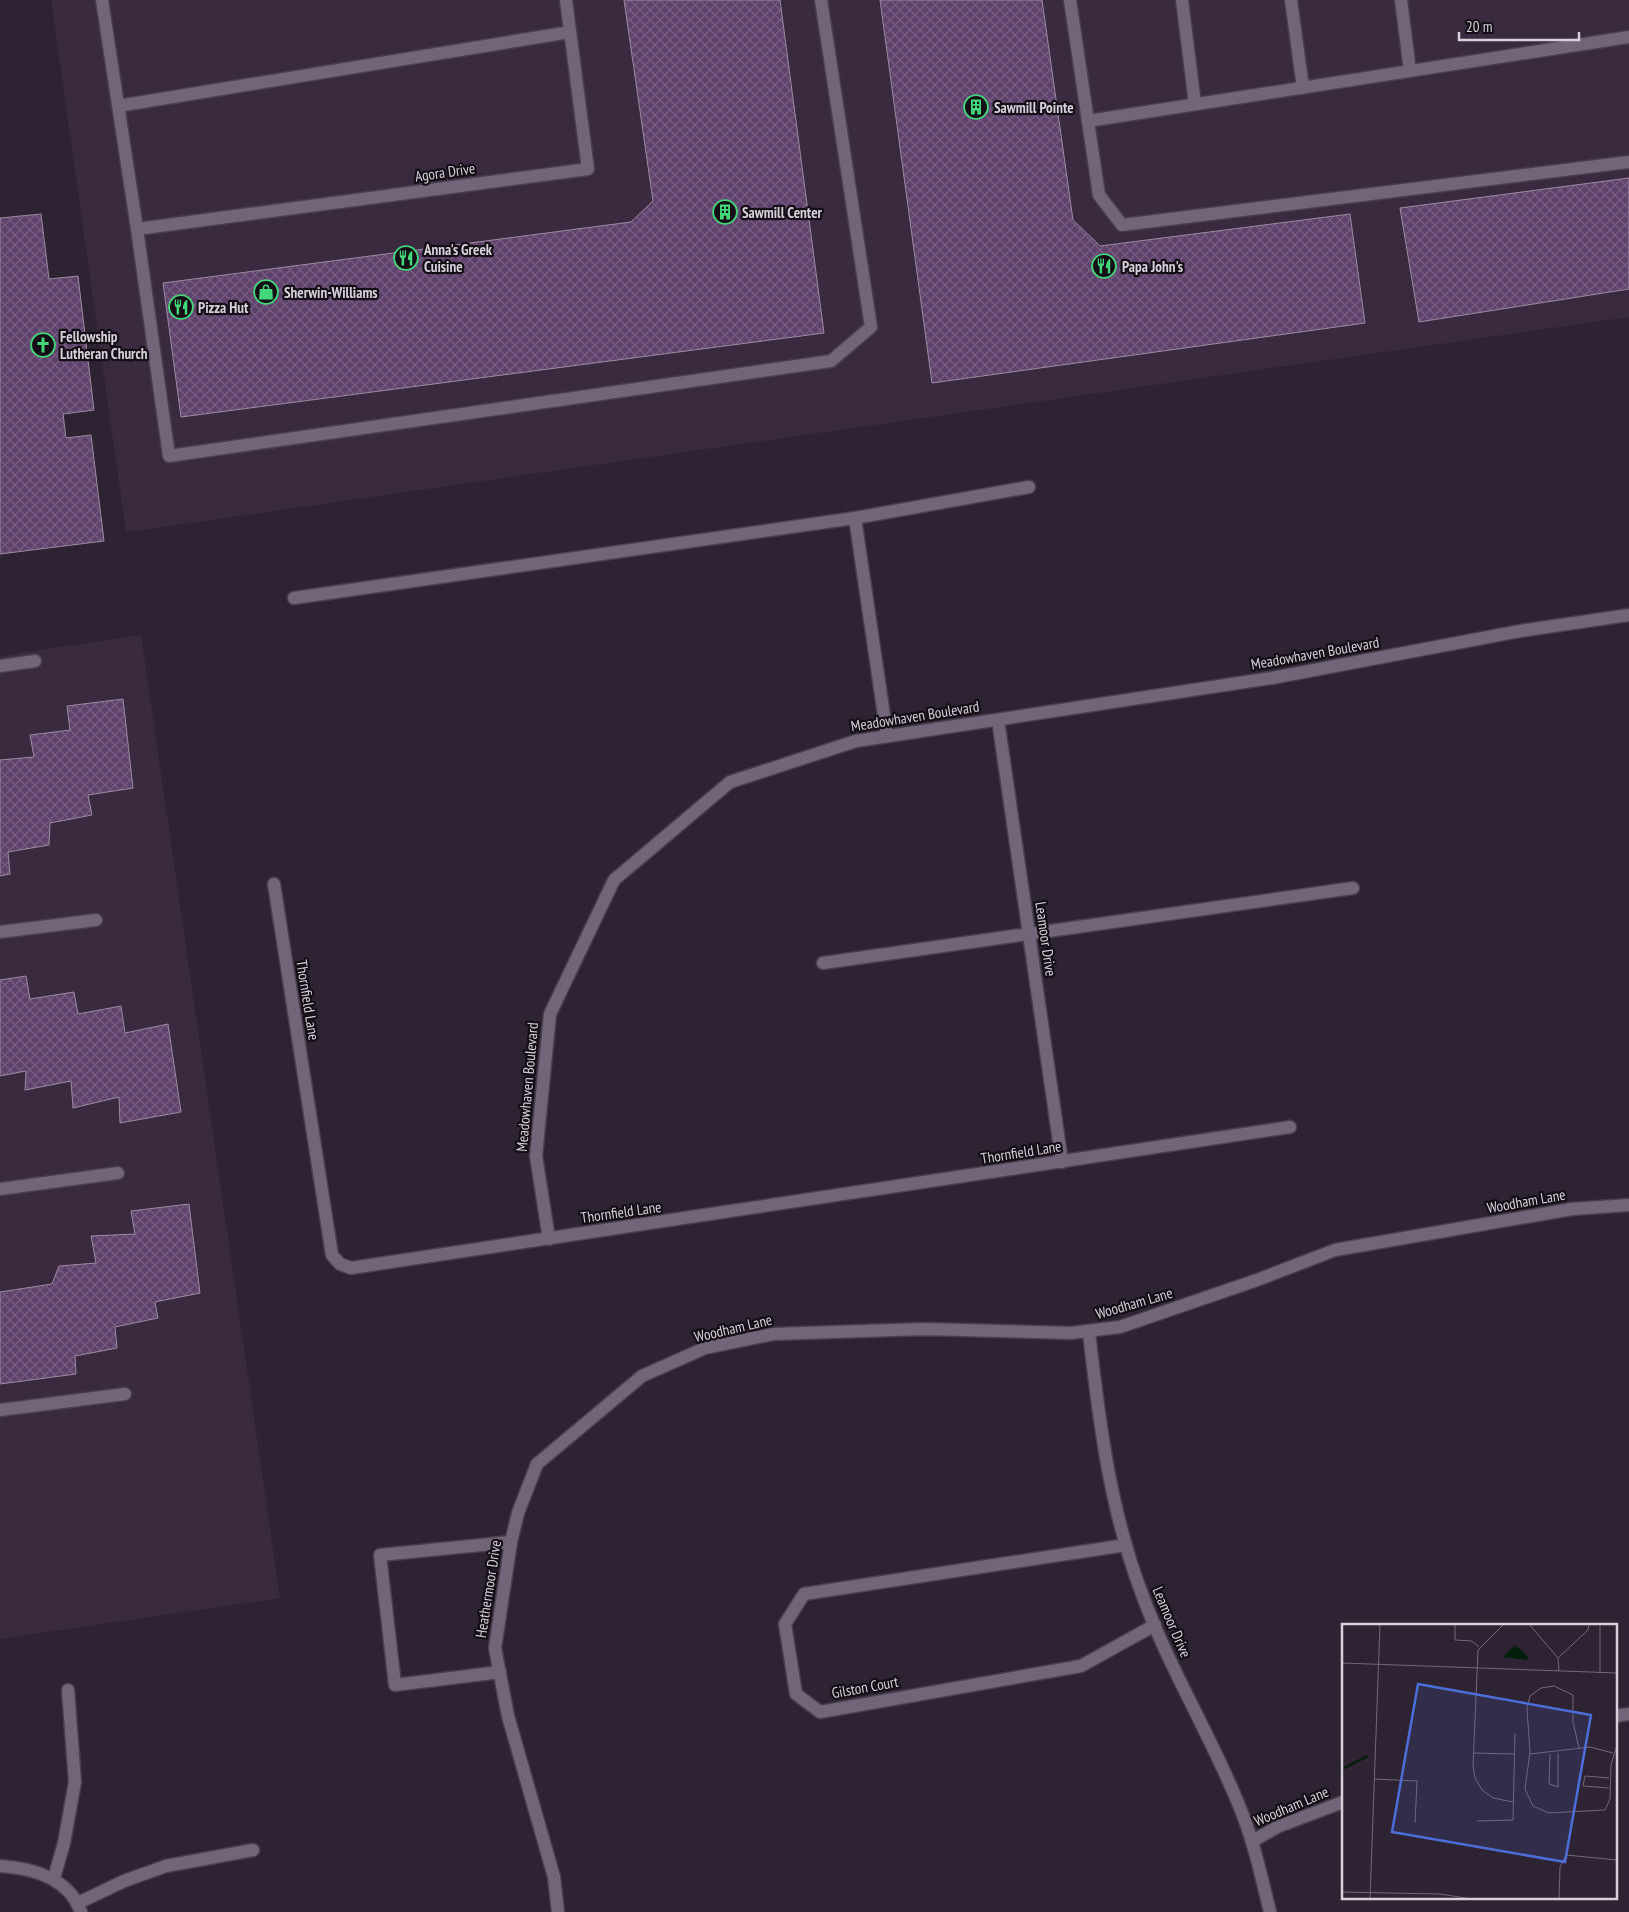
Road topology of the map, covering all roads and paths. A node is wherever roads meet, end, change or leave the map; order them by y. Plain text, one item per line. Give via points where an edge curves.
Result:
1 (102, 0) edge
2 (566, 0) edge
3 (820, 0) edge
4 (1070, 0) edge
5 (1182, 0) edge
6 (1290, 0) edge
7 (1401, 0) edge
8 (570, 32) junction
9 (1629, 37) edge
10 (1410, 71) junction
11 (1303, 88) junction
12 (1195, 104) junction
13 (118, 106) junction
14 (1088, 121) junction
15 (1629, 162) edge
16 (137, 229) junction
17 (1030, 487) dead end
18 (855, 518) junction
19 (294, 598) dead end
20 (1629, 615) edge
21 (35, 661) dead end
22 (0, 666) edge
23 (998, 720) junction
24 (887, 736) junction
25 (274, 884) dead end
26 (1353, 888) dead end
27 (96, 920) dead end
28 (0, 932) edge
29 (1029, 933) junction
30 (823, 963) dead end
31 (1290, 1127) dead end
32 (1062, 1162) junction
33 (118, 1173) dead end
34 (0, 1189) edge
35 (1629, 1205) edge
36 (549, 1239) junction
37 (1089, 1332) junction
38 (642, 1376) joint
39 (125, 1394) dead end
40 (0, 1410) edge
41 (511, 1542) junction
42 (1126, 1545) junction
43 (1155, 1625) junction
44 (500, 1672) junction
45 (68, 1690) dead end
46 (1629, 1714) edge
47 (1616, 1716) edge
48 (1342, 1802) edge
49 (1253, 1841) junction
50 (253, 1850) dead end
51 (0, 1866) edge
52 (54, 1878) junction
53 (79, 1907) edge
54 (558, 1912) edge
55 (1270, 1912) edge

1 - 13 street
2 - 8 street, Agora Drive
3 - 16 street via 871,327 830,361 169,456
4 - 14 street
5 - 12 street
6 - 11 street
7 - 10 street
8 - 13 street
8 - 16 street, Agora Drive via 588,169
9 - 10 street
10 - 11 street
11 - 12 street
12 - 14 street
13 - 16 street
14 - 15 street via 1099,194 1122,225
17 - 18 street
18 - 19 street
18 - 24 street
20 - 23 street, Meadowhaven Boulevard via 1520,631 1272,678
21 - 22 street
23 - 24 street, Meadowhaven Boulevard
23 - 29 street, Leamoor Drive
24 - 36 street, Meadowhaven Boulevard via 856,741 730,782 614,880 550,1014 536,1156
25 - 36 street, Thornfield Lane via 332,1255 340,1264 351,1268
26 - 29 street
27 - 28 street
29 - 30 street
29 - 32 street, Leamoor Drive
31 - 32 street, Thornfield Lane
32 - 36 street, Thornfield Lane
33 - 34 street
35 - 37 street, Woodham Lane via 1572,1209 1335,1250 1120,1327
37 - 38 street, Woodham Lane via 925,1329 773,1334 705,1348
37 - 42 street, Leamoor Drive via 1099,1422
38 - 41 street, Heathermoor Drive via 537,1464 518,1513
39 - 40 street
41 - 44 street, Heathermoor Drive via 495,1648
41 - 44 street via 380,1555 396,1685
42 - 43 street, Leamoor Drive
42 - 43 street, Gilston Court via 804,1594 785,1624 796,1694 820,1712 1081,1666
43 - 49 street, Leamoor Drive via 1239,1804
44 - 54 street, Heathermoor Drive via 508,1716 554,1877
45 - 52 street via 75,1782
46 - 47 street
48 - 49 street, Woodham Lane via 1276,1827
49 - 55 street, Leamoor Drive
50 - 53 street via 166,1866 124,1880
51 - 52 street via 22,1867
52 - 53 street

